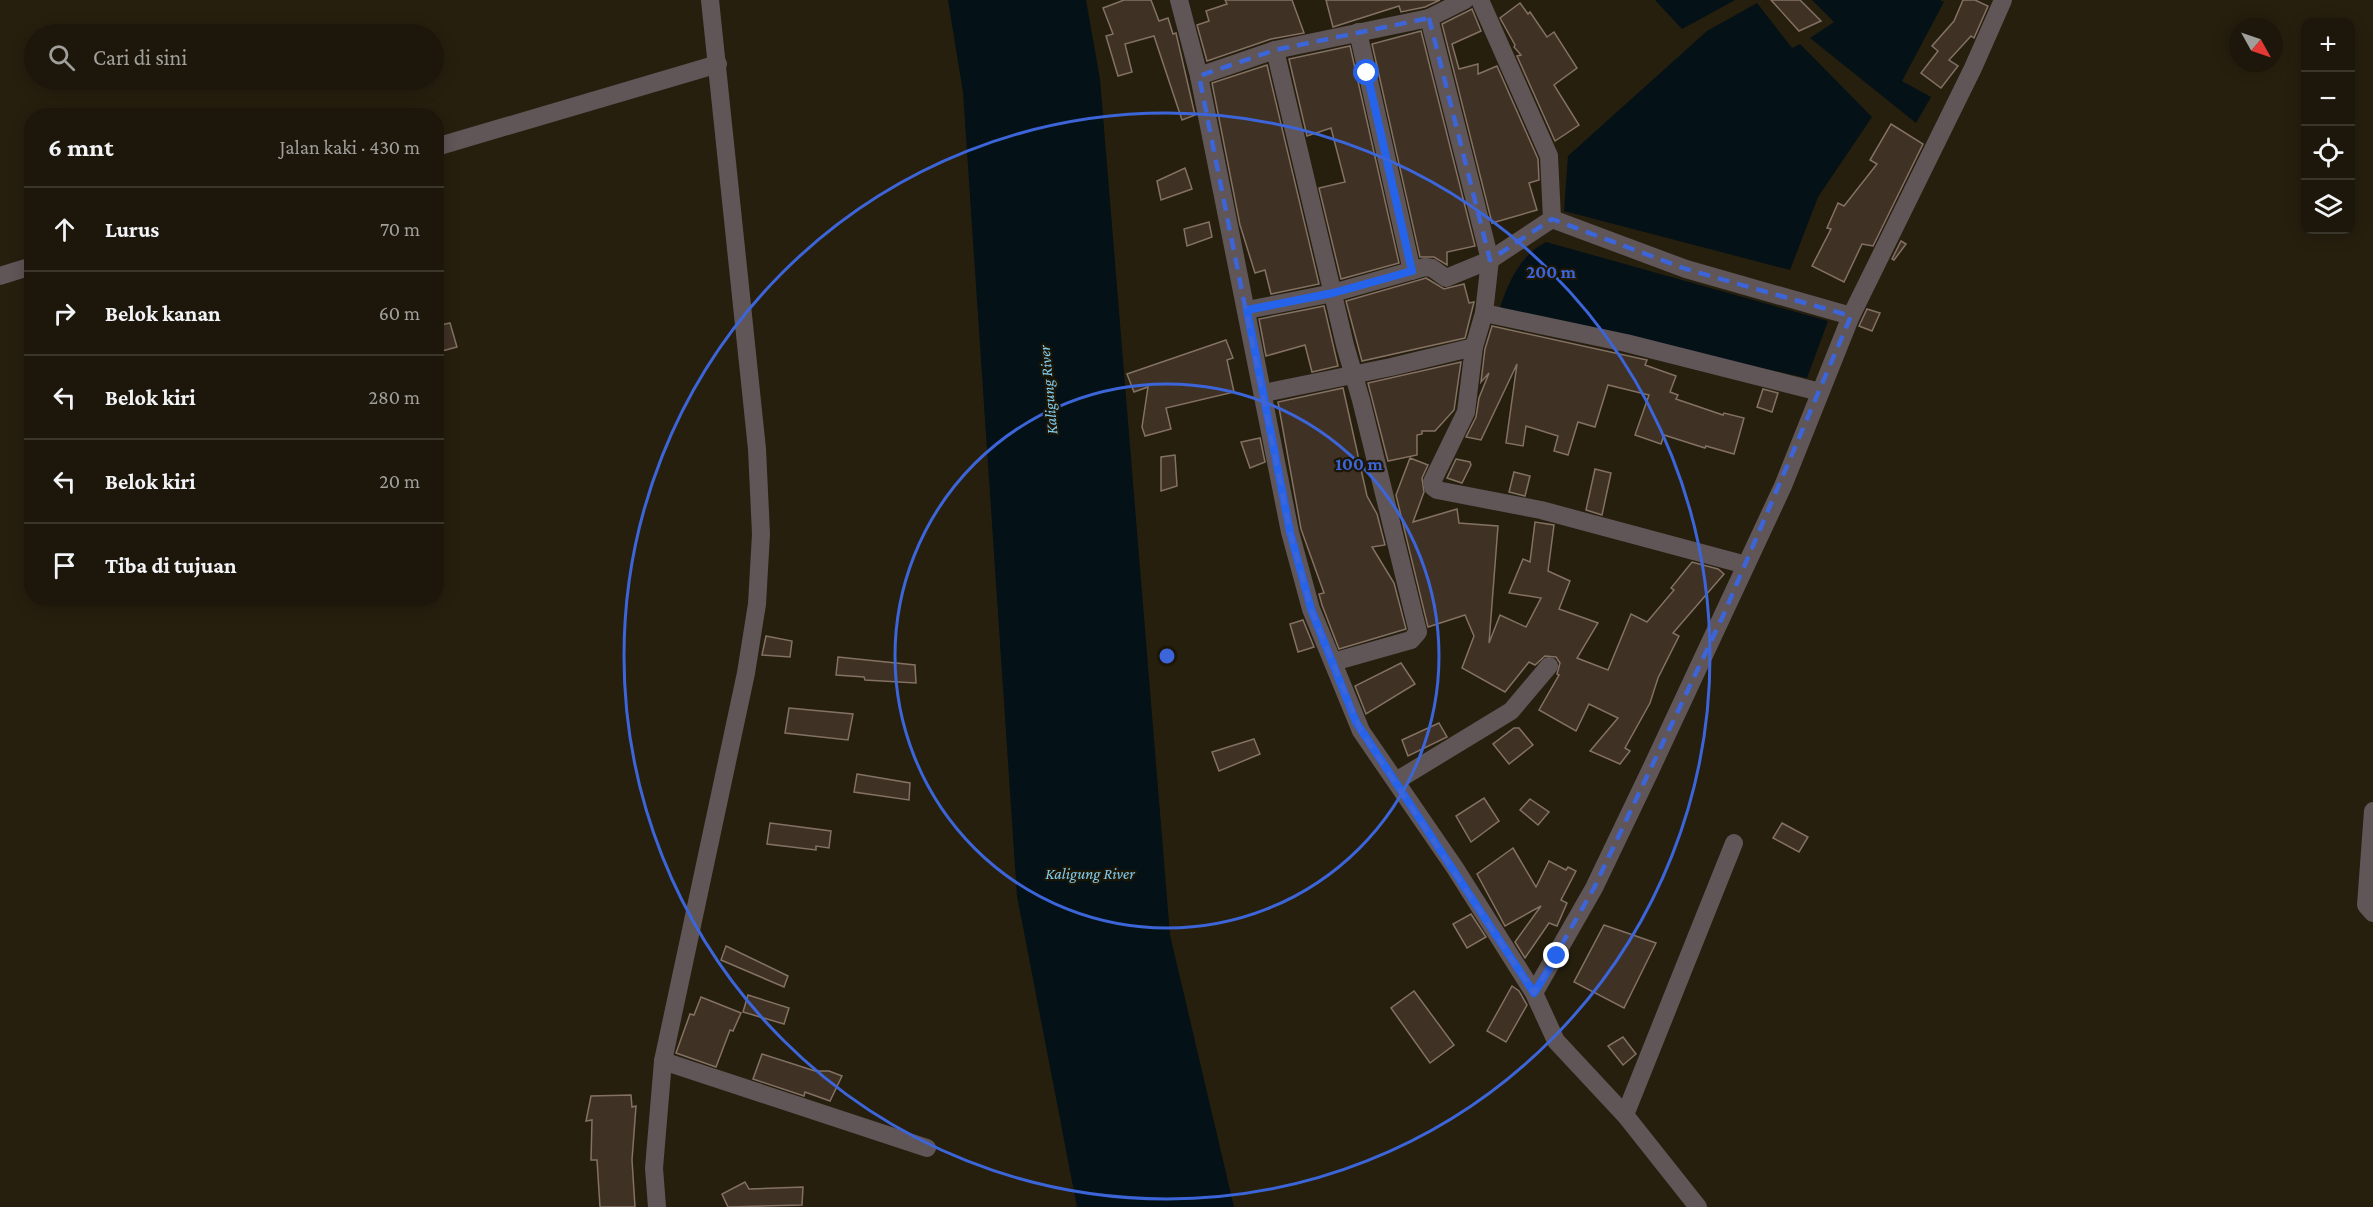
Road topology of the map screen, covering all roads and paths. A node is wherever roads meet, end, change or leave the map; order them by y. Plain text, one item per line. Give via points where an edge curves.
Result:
1 (710, 0) edge
2 (1179, 0) edge
3 (1465, 0) edge
4 (1480, 0) edge
5 (2003, 0) edge
6 (1429, 18) junction
7 (1358, 32) junction
8 (1275, 50) junction
9 (718, 64) junction
10 (1199, 76) junction
11 (444, 145) edge
12 (1552, 219) junction
13 (1490, 260) junction
14 (24, 268) edge
15 (1412, 271) junction
16 (0, 276) edge
17 (1333, 293) junction
18 (1247, 310) junction
19 (1484, 313) junction
20 (1851, 316) junction
21 (1474, 346) junction
22 (1353, 374) junction
23 (1820, 392) junction
24 (1264, 393) junction
25 (1746, 565) junction
26 (1333, 662) junction
27 (1549, 666) dead end
28 (1396, 781) junction
29 (2373, 811) edge
30 (1734, 843) dead end
31 (2373, 913) edge
32 (1536, 998) junction
33 (663, 1061) junction
34 (1625, 1115) junction
35 (927, 1148) dead end
36 (657, 1207) edge
37 (1698, 1207) edge

1 - 9 street
2 - 10 street
3 - 6 street
4 - 12 street via 1549,156
5 - 20 street
6 - 7 street
6 - 13 street
7 - 8 street
7 - 15 street
8 - 10 street
8 - 17 street
9 - 11 street
9 - 33 street via 734,248 758,449 761,534 757,604 746,673
10 - 18 street
12 - 13 street
12 - 20 street via 1686,269
13 - 15 street via 1446,278 1432,268
13 - 19 street
14 - 16 street
15 - 17 street
17 - 18 street
17 - 22 street
18 - 24 street
19 - 21 street
19 - 23 street via 1626,343
20 - 23 street
21 - 22 street
21 - 25 street via 1466,412 1432,482 1434,489 1541,510
22 - 24 street
22 - 26 street via 1418,632 1412,640
23 - 25 street
24 - 26 street via 1290,532 1311,609
25 - 32 street via 1594,888
26 - 28 street via 1361,731
27 - 28 street via 1511,711
28 - 32 street
29 - 31 street via 2366,905
30 - 34 street
32 - 34 street via 1556,1041
33 - 35 street
33 - 36 street via 654,1168
34 - 37 street

